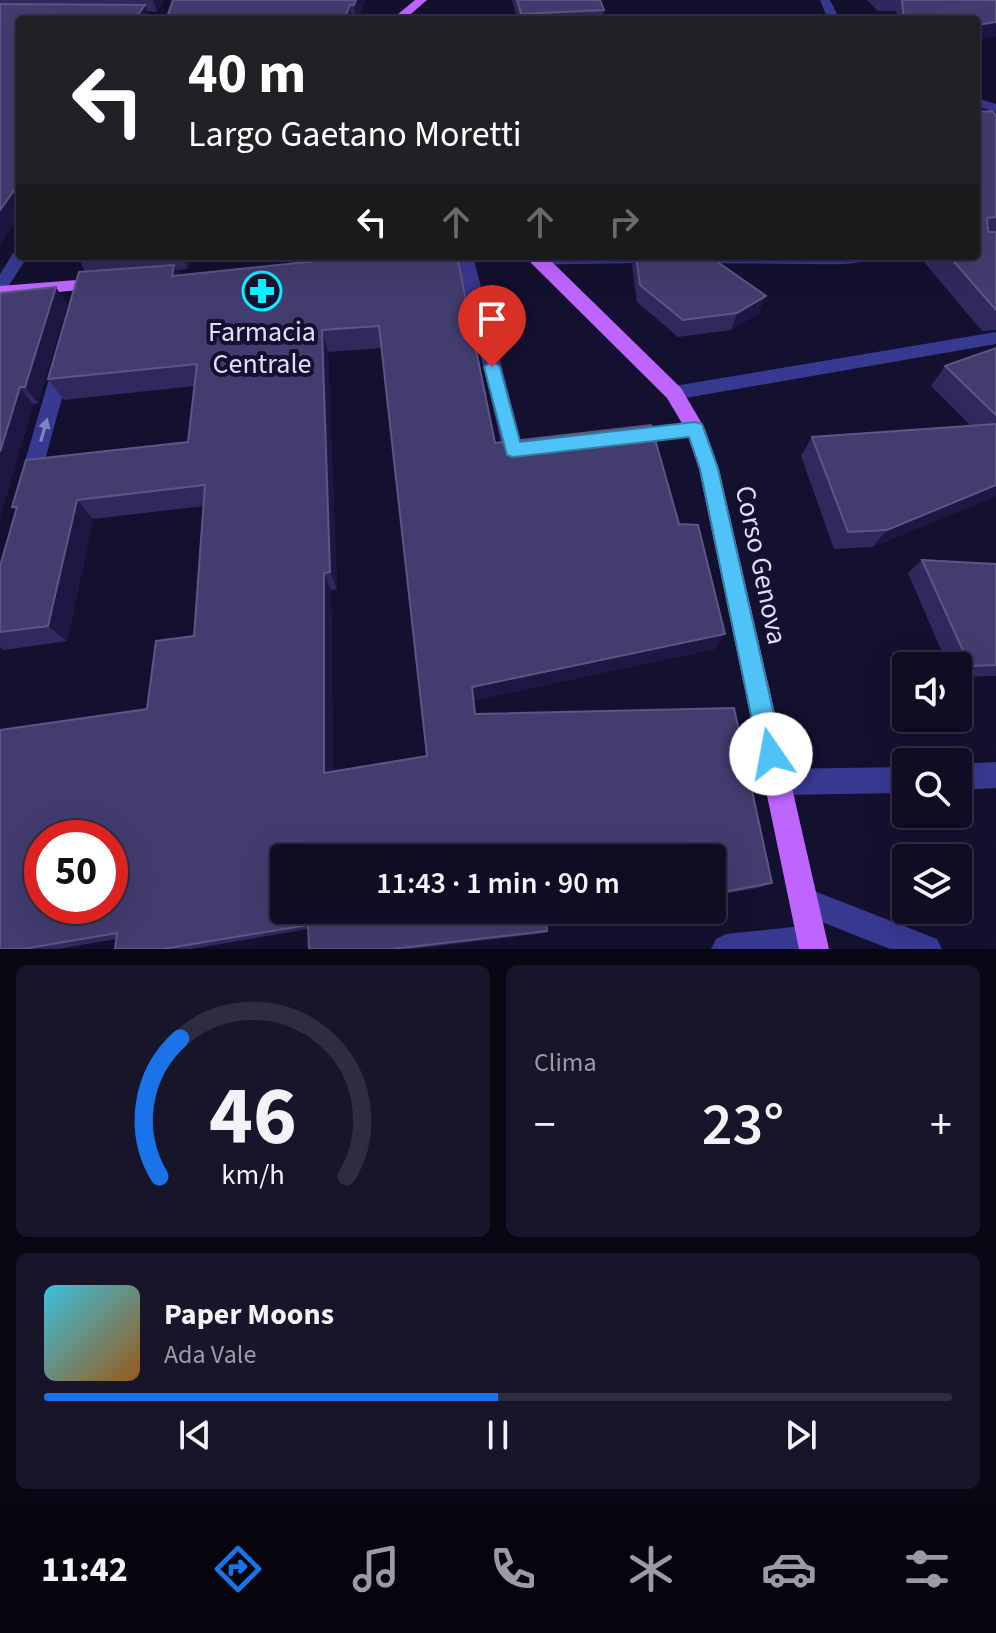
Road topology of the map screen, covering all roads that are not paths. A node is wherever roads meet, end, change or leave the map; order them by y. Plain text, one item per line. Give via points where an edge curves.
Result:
1 (422, 0) edge
2 (402, 16) edge
3 (18, 260) edge
4 (459, 260) edge
5 (538, 260) edge
6 (116, 282) edge
7 (0, 289) edge
8 (996, 338) edge
9 (68, 345) edge
10 (674, 393) junction
11 (695, 429) junction
12 (604, 440) edge
13 (543, 447) edge
14 (21, 511) edge
15 (996, 775) edge
16 (972, 776) edge
17 (892, 780) edge
18 (777, 782) junction
19 (804, 901) junction
20 (813, 945) edge
21 (726, 949) edge
22 (927, 949) edge

1 - 2 main road
3 - 7 street
4 - 13 street via 513,450
5 - 10 main road, Corso Genova
6 - 7 main road via 82,292
8 - 10 street
14 -> 9 street
10 - 11 main road, Corso Genova
11 - 12 street
11 - 18 main road, Corso Genova via 709,469
15 - 16 street
17 - 18 street
18 - 19 main road, Corso Genova
19 - 20 main road, Corso Genova
19 - 22 street
20 - 21 street

